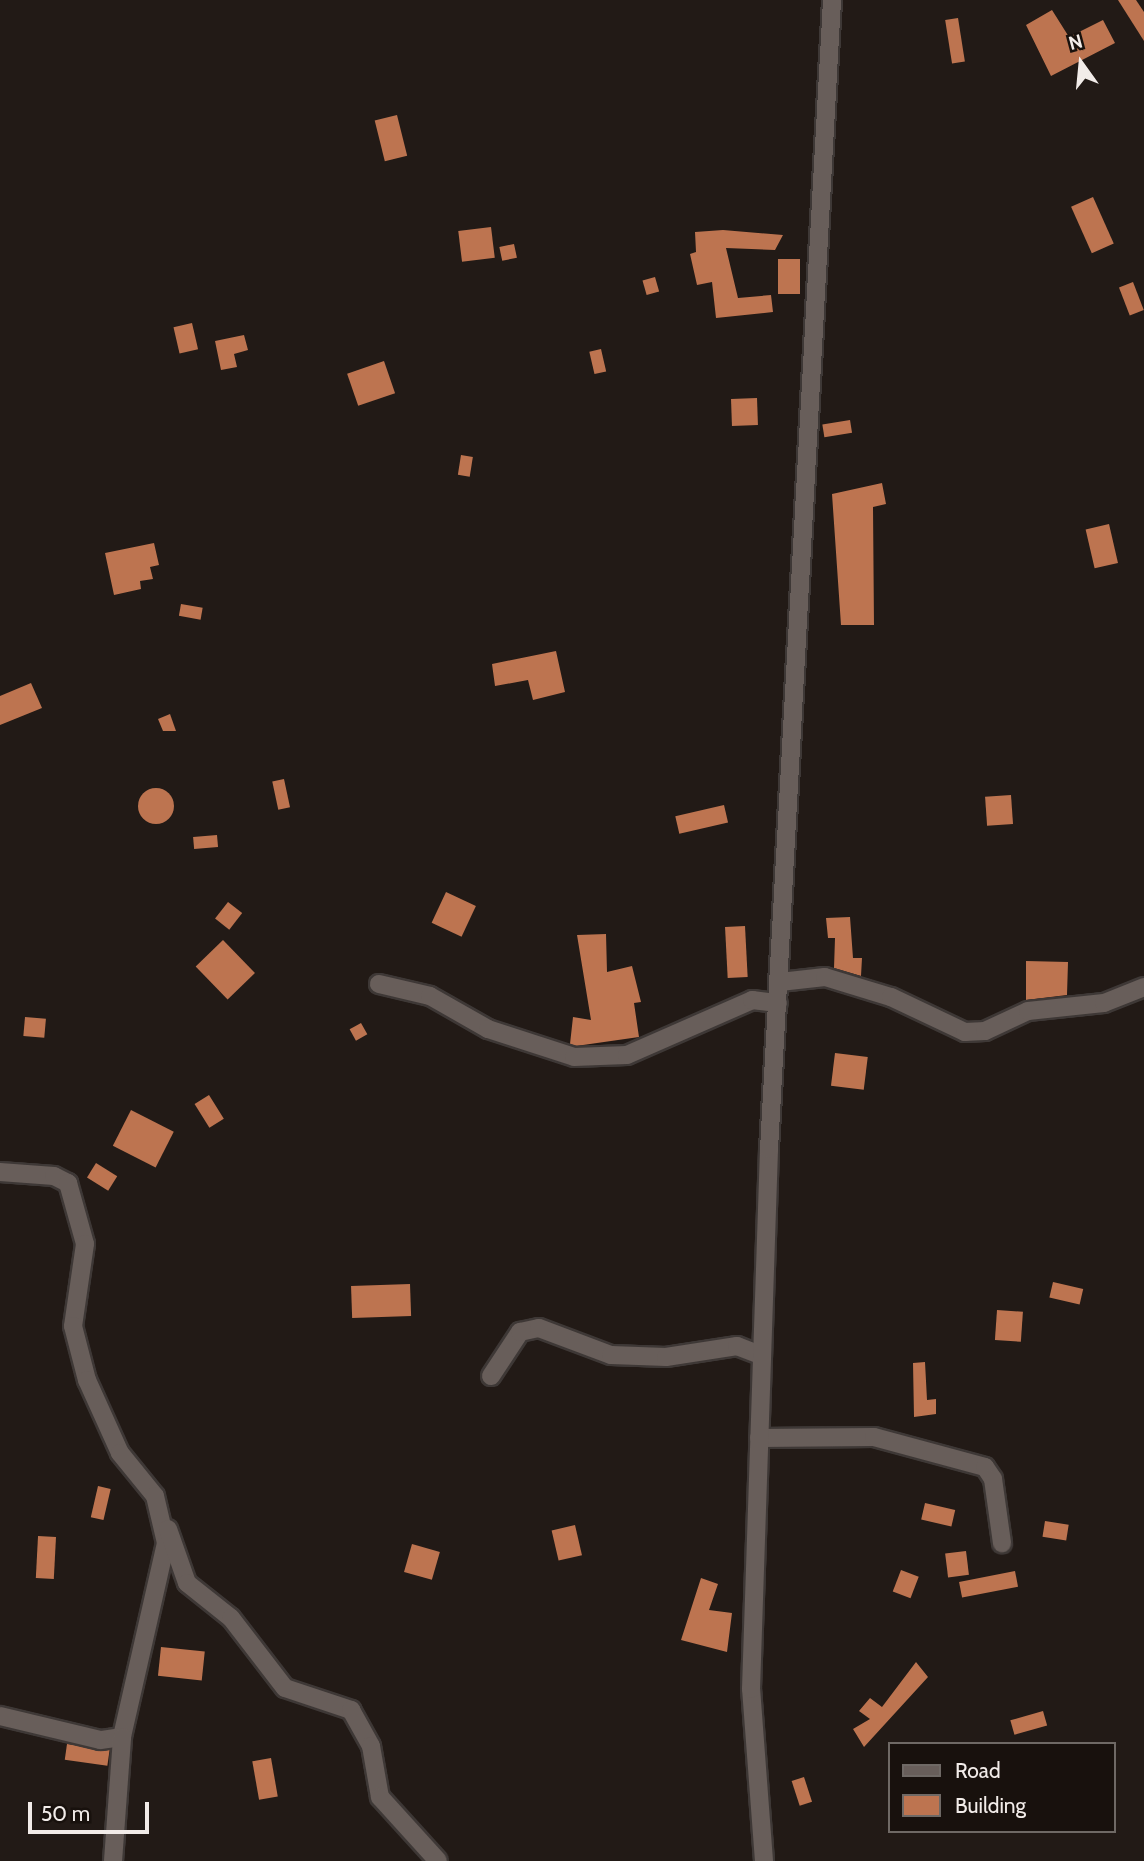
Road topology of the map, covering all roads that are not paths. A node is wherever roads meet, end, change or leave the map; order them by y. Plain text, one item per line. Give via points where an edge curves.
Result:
1 (832, 0) edge
2 (780, 982) junction
3 (379, 984) dead end
4 (1144, 987) edge
5 (778, 1003) junction
6 (0, 1172) edge
7 (761, 1355) junction
8 (491, 1376) dead end
9 (759, 1438) junction
10 (165, 1519) junction
11 (1002, 1543) dead end
12 (0, 1716) edge
13 (122, 1737) junction
14 (113, 1861) edge
15 (438, 1861) edge
16 (764, 1861) edge

1 - 2 street
2 - 4 street via 825,977 891,997 965,1032 985,1031 1028,1011 1104,1003
2 - 5 street
3 - 5 street via 430,996 488,1029 574,1057 627,1055 752,1000
5 - 7 street
6 - 10 street via 54,1175 68,1183 85,1244 73,1326 86,1381 120,1453 142,1476
7 - 8 street via 737,1346 666,1357 611,1354 538,1328 520,1332
7 - 9 street
9 - 11 street via 874,1437 985,1467 993,1479
9 - 16 street via 751,1689
10 - 13 street via 166,1543
10 - 15 street via 187,1583 231,1618 285,1688 351,1710 371,1746 383,1804
12 - 13 street via 100,1740
13 - 14 street

